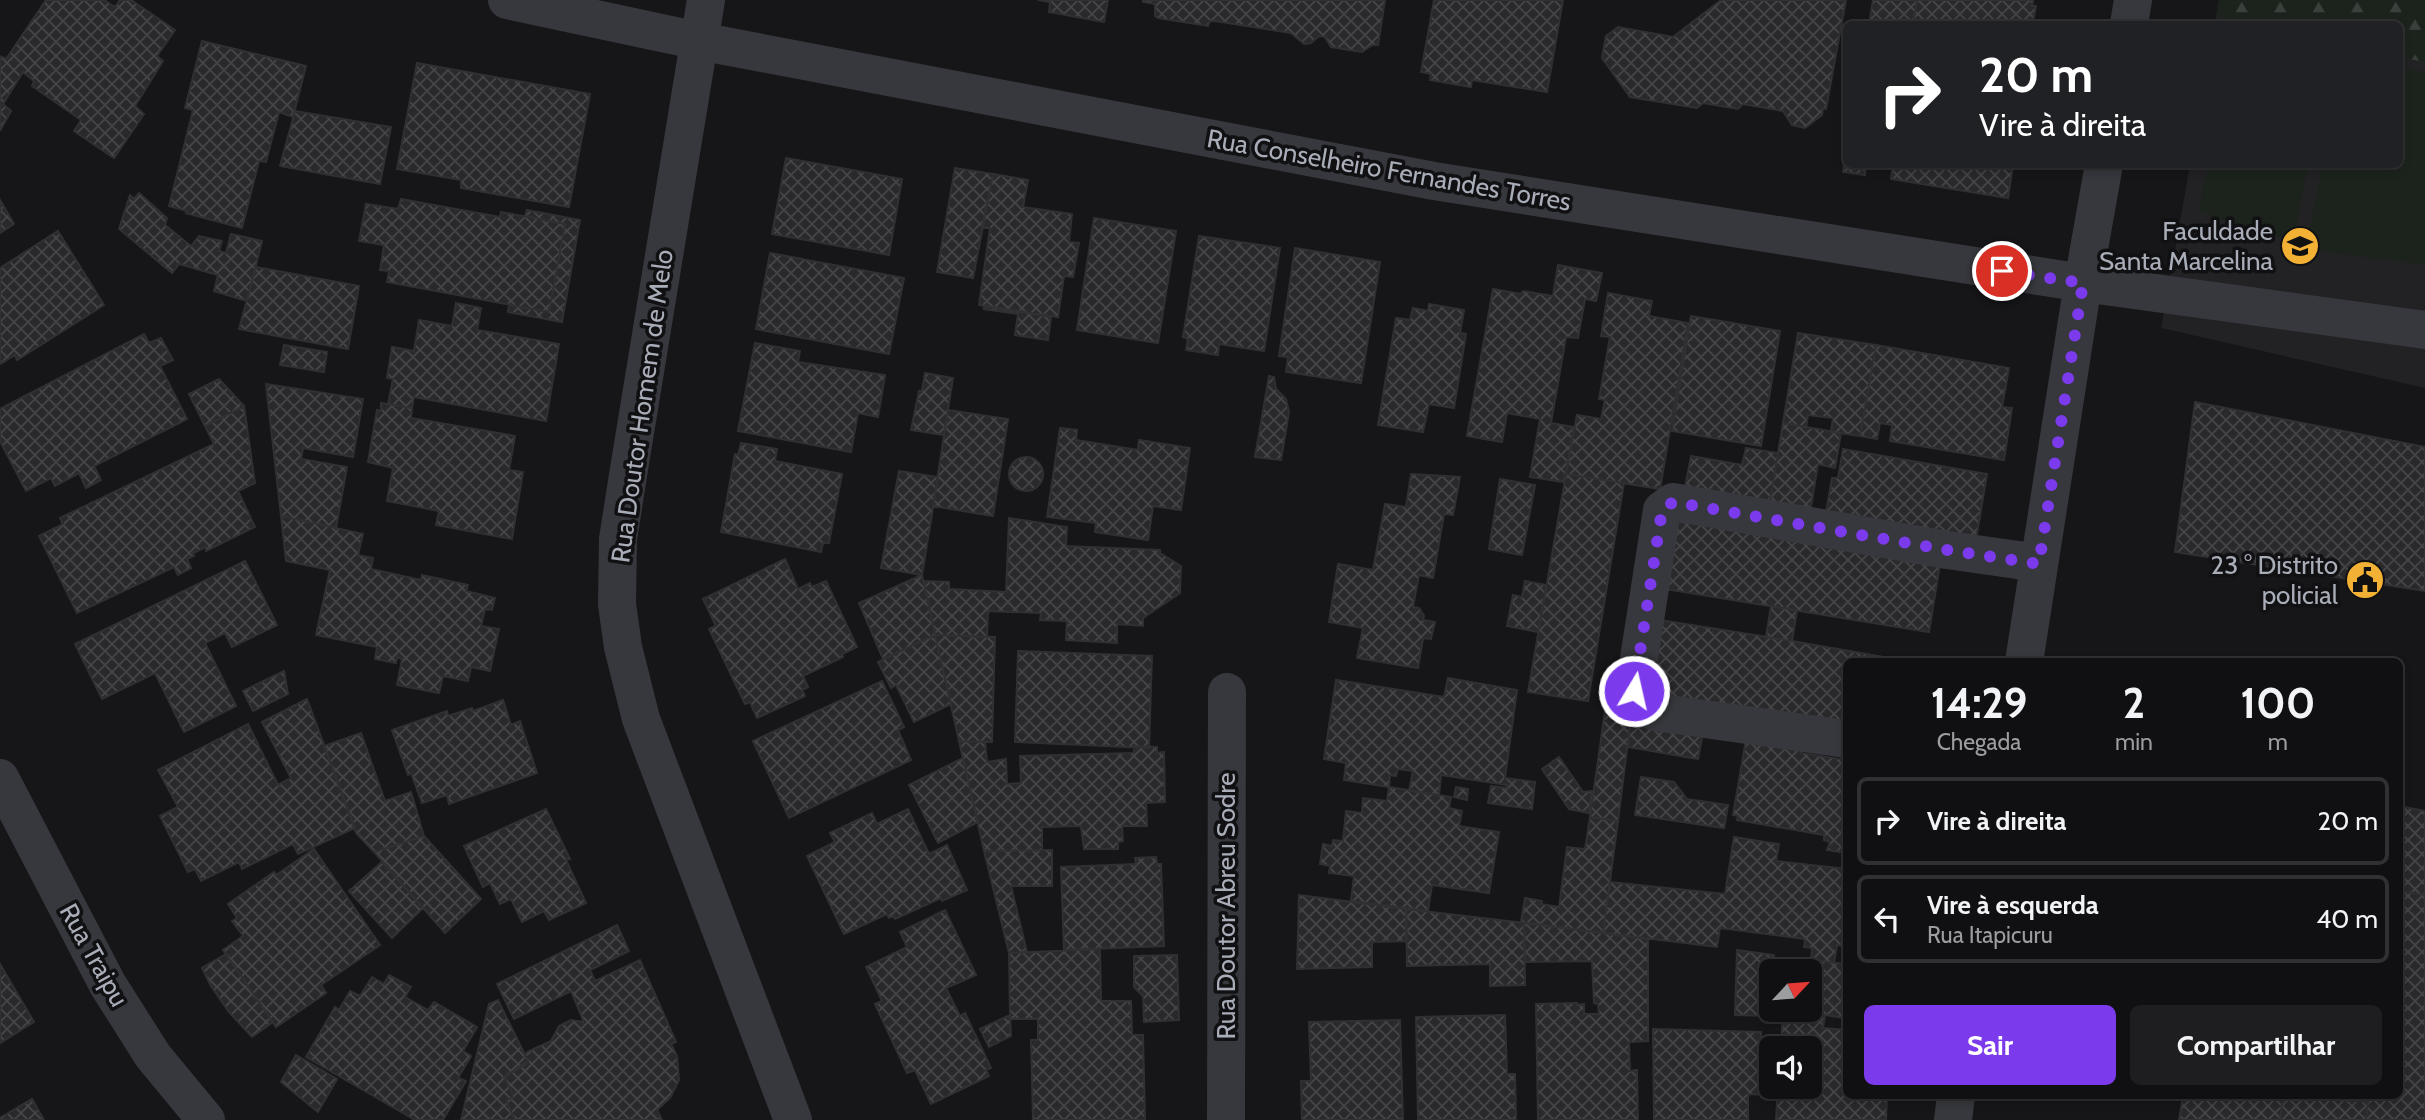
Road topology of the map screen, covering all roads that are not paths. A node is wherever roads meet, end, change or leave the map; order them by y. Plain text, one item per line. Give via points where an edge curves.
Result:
1 (507, 0) edge
2 (706, 0) edge
3 (2133, 0) edge
4 (2130, 21) edge
5 (699, 41) junction
6 (2103, 168) edge
7 (2083, 283) junction
8 (2425, 330) edge
9 (2039, 564) junction
10 (2025, 658) edge
11 (1227, 692) dead end
12 (1843, 739) edge
13 (0, 778) edge
14 (1956, 1099) edge
15 (206, 1120) edge
16 (793, 1120) edge
17 (1226, 1120) edge
18 (1953, 1120) edge

1 - 5 street, Rua Conselheiro Fernandes Torres
2 - 5 street, Rua Doutor Homem de Melo
3 - 4 street
5 - 7 street, Rua Conselheiro Fernandes Torres via 1434,181
5 - 16 street, Rua Doutor Homem de Melo via 623,504 617,604 641,719
6 - 7 street
7 - 8 street, Rua Conselheiro Fernandes Torres
7 - 9 street
9 - 10 street
9 - 12 street via 1673,502 1666,505 1634,691 1655,712
11 - 17 street, Rua Doutor Abreu Sodre
13 - 15 street, Rua Traipu via 108,985 153,1056
14 - 18 street

